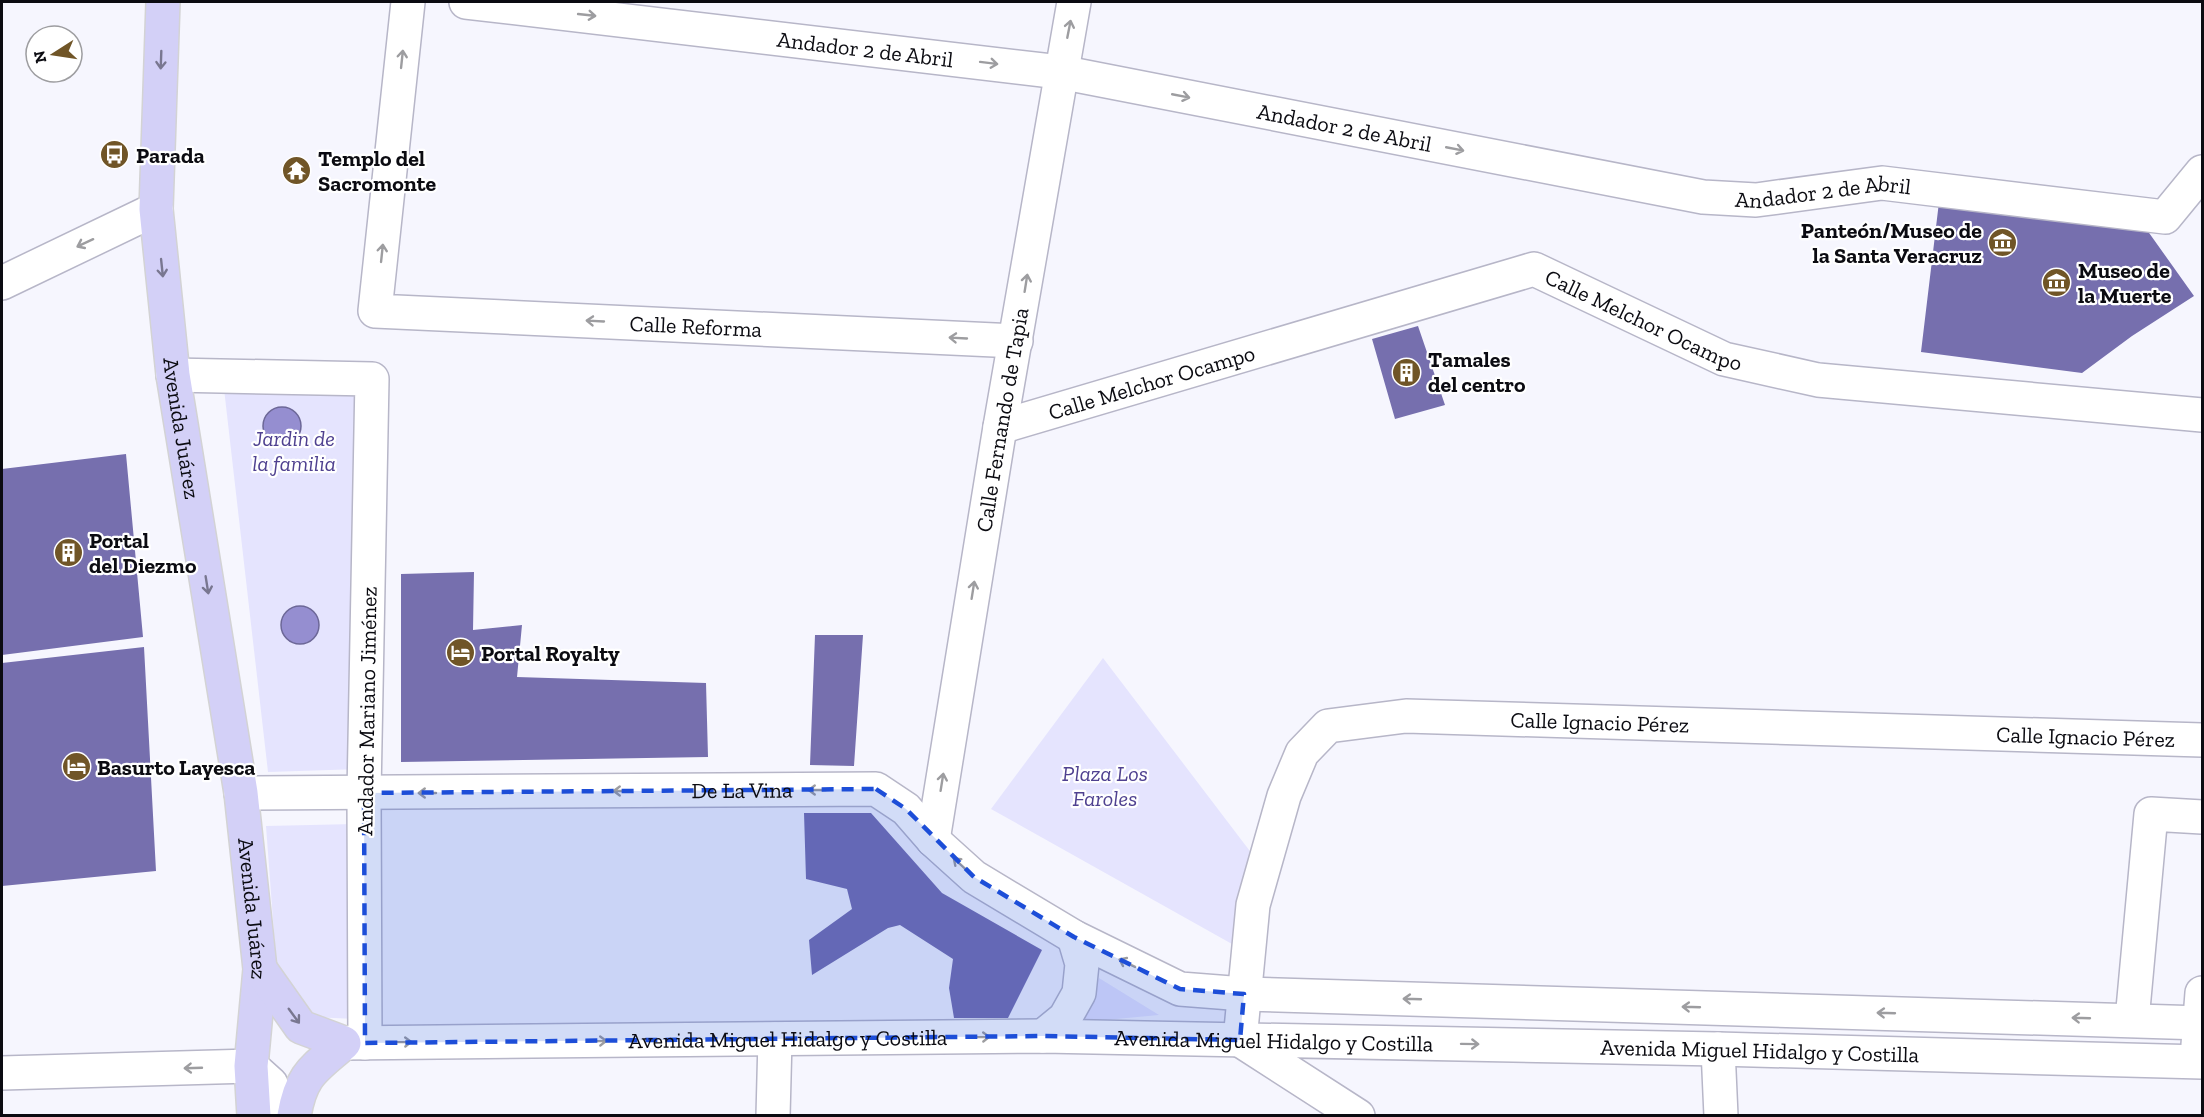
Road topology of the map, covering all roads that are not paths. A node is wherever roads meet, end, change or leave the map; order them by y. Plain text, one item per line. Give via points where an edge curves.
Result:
1 (163, 2) edge
2 (408, 2) edge
3 (466, 2) edge
4 (1074, 2) edge
5 (1060, 72) junction
6 (2202, 172) edge
7 (156, 209) junction
8 (2, 283) edge
9 (1016, 341) junction
10 (173, 375) junction
11 (2202, 415) edge
12 (1000, 427) junction
13 (2202, 741) edge
14 (241, 793) junction
15 (364, 793) junction
16 (2202, 818) edge
17 (933, 840) junction
18 (1074, 937) junction
19 (260, 969) junction
20 (1180, 989) joint
21 (1244, 994) junction
22 (2202, 1013) edge
23 (2132, 1020) junction
24 (1043, 1036) junction
25 (775, 1039) junction
26 (1240, 1040) junction
27 (355, 1043) junction
28 (1718, 1049) junction
29 (2200, 1062) edge
30 (251, 1066) junction
31 (2, 1073) edge
32 (254, 1116) edge
33 (282, 1116) edge
34 (294, 1116) edge
35 (772, 1116) edge
36 (1358, 1116) edge
37 (1721, 1116) edge

1 -> 7 main road, Avenida Juárez
9 -> 2 street, Calle Reforma via 375,311
3 -> 5 street, Andador 2 de Abril
5 -> 4 street, Calle Fernando de Tapia
5 -> 6 street, Andador 2 de Abril via 1704,198 1756,200 1882,183 2165,217
9 -> 5 street, Calle Fernando de Tapia
7 -> 8 street
7 -> 10 main road, Avenida Juárez
9 - 12 street, Calle Fernando de Tapia
10 -> 14 main road, Avenida Juárez
10 - 15 street, Andador Mariano Jiménez via 372,379
11 - 12 street, Calle Melchor Ocampo via 1808,378 1724,359 1534,268
17 -> 12 street, Calle Fernando de Tapia
13 - 21 street, Calle Ignacio Pérez via 1406,716 1328,726 1302,753 1284,796 1253,905
14 - 15 street, De La Vina
14 - 19 main road, Avenida Juárez
17 -> 15 street, De La Vina via 906,809 876,789
15 - 27 street, Andador Mariano Jiménez
16 - 23 street via 2151,814
18 -> 17 street, De La Vina via 974,877
20 -> 18 street, De La Vina
18 - 24 street via 1082,964 1079,993 1065,1018
19 -> 27 main road via 301,1027
19 - 30 main road, Avenida Juárez
20 - 21 street, Avenida Miguel Hidalgo y Costilla
23 -> 21 street, Avenida Miguel Hidalgo y Costilla
21 - 26 street, Calle Ignacio Pérez
22 - 23 street, Avenida Miguel Hidalgo y Costilla
22 - 29 street
25 -> 24 street, Avenida Miguel Hidalgo y Costilla
24 - 26 street, Avenida Miguel Hidalgo y Costilla
27 -> 25 street, Avenida Miguel Hidalgo y Costilla
25 - 35 street
26 -> 28 street, Avenida Miguel Hidalgo y Costilla
26 - 36 street
27 - 34 main road via 306,1076
28 - 29 street, Avenida Miguel Hidalgo y Costilla
28 - 37 street
30 -> 31 street
30 - 32 main road, Avenida Juárez
30 - 33 street via 271,1084

